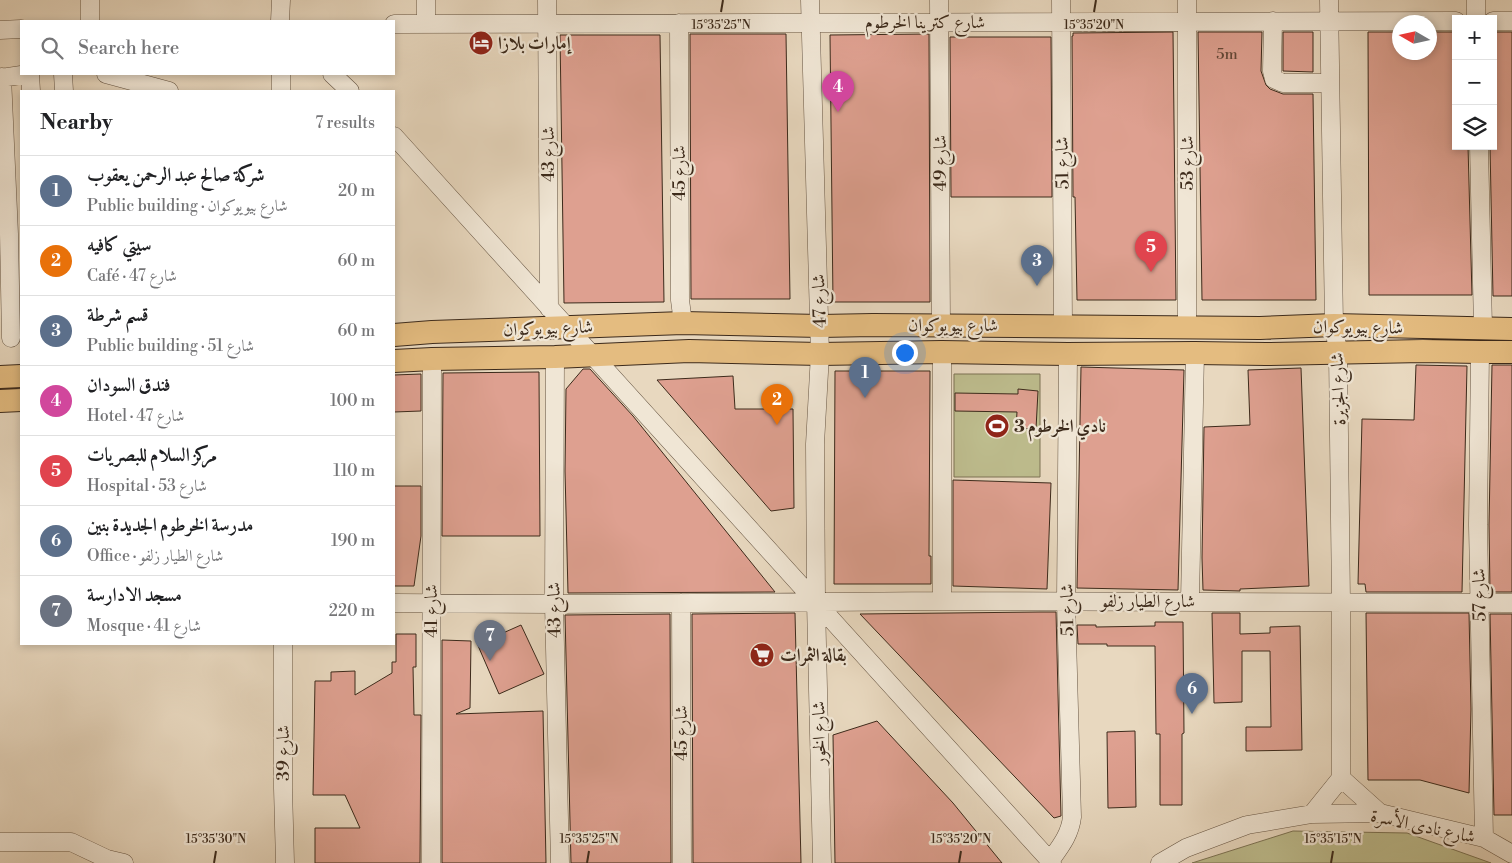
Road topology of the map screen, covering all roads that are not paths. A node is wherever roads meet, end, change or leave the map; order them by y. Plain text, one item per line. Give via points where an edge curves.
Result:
1 (90, 0) edge
2 (280, 0) edge
3 (426, 0) edge
4 (547, 0) edge
5 (810, 0) edge
6 (939, 0) edge
7 (1061, 0) edge
8 (1187, 0) edge
9 (1329, 0) edge
10 (1476, 0) edge
11 (1476, 15) edge
12 (90, 20) edge
13 (280, 20) edge
14 (1187, 21) junction
15 (1272, 21) junction
16 (1330, 21) junction
17 (1452, 21) edge
18 (1497, 21) edge
19 (1512, 21) edge
20 (811, 22) junction
21 (939, 22) junction
22 (1061, 22) junction
23 (426, 23) junction
24 (547, 23) junction
25 (679, 23) junction
26 (395, 24) edge
27 (20, 29) edge
28 (0, 30) edge
29 (22, 75) edge
30 (29, 75) edge
31 (63, 75) edge
32 (108, 75) edge
33 (281, 75) edge
34 (333, 75) edge
35 (1, 78) edge
36 (1330, 83) junction
37 (132, 86) edge
38 (31, 90) edge
39 (64, 90) edge
40 (163, 90) edge
41 (281, 90) edge
42 (349, 90) edge
43 (395, 137) edge
44 (1478, 150) edge
45 (549, 308) junction
46 (683, 323) junction
47 (941, 325) junction
48 (1334, 325) junction
49 (820, 326) junction
50 (1063, 326) junction
51 (566, 327) junction
52 (1187, 327) junction
53 (1482, 328) junction
54 (1512, 329) edge
55 (395, 335) edge
56 (11, 338) edge
57 (942, 352) junction
58 (1195, 352) junction
59 (1480, 352) junction
60 (1512, 352) edge
61 (1338, 353) junction
62 (820, 354) junction
63 (1068, 354) junction
64 (593, 355) junction
65 (555, 357) junction
66 (432, 359) junction
67 (395, 361) edge
68 (20, 376) edge
69 (0, 377) edge
70 (20, 400) edge
71 (0, 401) edge
72 (942, 601) junction
73 (1190, 601) junction
74 (816, 602) junction
75 (1066, 602) junction
76 (1341, 602) junction
77 (1479, 602) junction
78 (1512, 602) edge
79 (395, 603) edge
80 (430, 603) junction
81 (681, 603) junction
82 (554, 604) junction
83 (283, 645) edge
84 (1341, 778) junction
85 (1380, 813) junction
86 (1312, 814) junction
87 (1484, 838) junction
88 (0, 842) edge
89 (1512, 854) edge
90 (113, 862) edge
91 (1051, 862) edge
92 (285, 863) edge
93 (431, 863) edge
94 (560, 863) edge
95 (682, 863) edge
96 (822, 863) edge
97 (1160, 863) edge

1 - 12 street
2 - 13 street
3 - 23 street
4 - 24 street, شارع 43
5 - 20 street, شارع 47
6 - 21 street, شارع 49
7 - 22 street, شارع 51
8 - 14 street, شارع 53
9 - 16 street, شارع الجزيرة
10 - 11 street
14 - 15 street, شارع كترينا الخرطوم
14 - 22 street, شارع كترينا الخرطوم
14 - 52 street, شارع 53
15 - 16 street, شارع كترينا الخرطوم
15 - 36 street via 1274,78 1283,83
16 - 17 street, شارع كترينا الخرطوم
16 - 36 street, شارع الجزيرة
18 - 19 street
20 - 21 street, شارع كترينا الخرطوم
20 - 25 street, شارع كترينا الخرطوم
20 - 49 street, شارع 47
21 - 22 street, شارع كترينا الخرطوم
21 - 47 street, شارع 49
22 - 50 street, شارع 51
23 - 24 street, شارع كترينا الخرطوم
23 - 26 street, شارع كترينا الخرطوم
24 - 25 street, شارع كترينا الخرطوم
24 - 45 street, شارع 43
25 - 46 street, شارع 45 via 680,300
27 - 28 street
29 - 35 street
30 - 38 street
31 - 39 street
32 - 37 street
33 - 41 street
34 - 42 street
35 - 56 street
36 - 48 street, شارع الجزيرة
37 - 40 street
43 - 45 street
44 - 53 street
45 - 51 street
46 - 49 main road, شارع بيويوكوان
46 - 51 main road, شارع بيويوكوان
47 - 49 main road, شارع بيويوكوان
47 - 50 main road, شارع بيويوكوان
48 - 52 main road, شارع بيويوكوان
48 - 53 main road, شارع بيويوكوان
48 - 61 street, شارع الجزيرة
49 - 62 street, شارع 47
50 - 52 main road, شارع بيويوكوان
51 - 55 main road, شارع بيويوكوان
51 - 64 street
53 - 54 main road, شارع بيويوكوان
57 - 62 main road, شارع بيويوكوان
57 - 63 main road, شارع بيويوكوان
57 - 72 street
58 - 61 main road, شارع بيويوكوان
58 - 63 main road, شارع بيويوكوان
58 - 73 street
59 - 60 main road, شارع بيويوكوان
59 - 61 main road, شارع بيويوكوان
59 - 77 street, شارع 57
61 - 76 street, شارع الجزيرة
62 - 64 main road, شارع بيويوكوان via 689,351
62 - 74 street, شارع 47 via 815,444
63 - 75 street, شارع 51
64 - 65 main road, شارع بيويوكوان
64 - 74 street
65 - 66 main road, شارع بيويوكوان
65 - 82 street, شارع 43
66 - 67 main road, شارع بيويوكوان
66 - 80 street, شارع 41
68 - 69 main road
70 - 71 main road
72 - 74 street, شارع الطيار زلفو
72 - 75 street, شارع الطيار زلفو
73 - 75 street, شارع الطيار زلفو
73 - 76 street, شارع الطيار زلفو
74 - 81 street, شارع الطيار زلفو
74 - 91 street
74 - 96 street, شارع الخور
75 - 91 street, شارع 51 via 1072,817 1067,836
76 - 77 street, شارع الطيار زلفو
76 - 84 street, شارع الجزيرة
77 - 78 street, شارع الطيار زلفو
77 - 87 street, شارع 57
79 - 80 street, شارع الطيار زلفو
80 - 82 street, شارع الطيار زلفو
80 - 93 street, شارع 41
81 - 82 street, شارع الطيار زلفو
81 - 95 street, شارع 45
82 - 94 street, شارع 43
83 - 92 street, شارع 39
84 - 85 street
84 - 86 street
85 - 86 street, شارع نادى الأسرة
85 - 87 street, شارع نادى الأسرة
86 - 97 street, شارع نادى الأسرة via 1247,825 1186,848
87 - 89 street, شارع نادى الأسرة
88 - 90 street via 71,842

